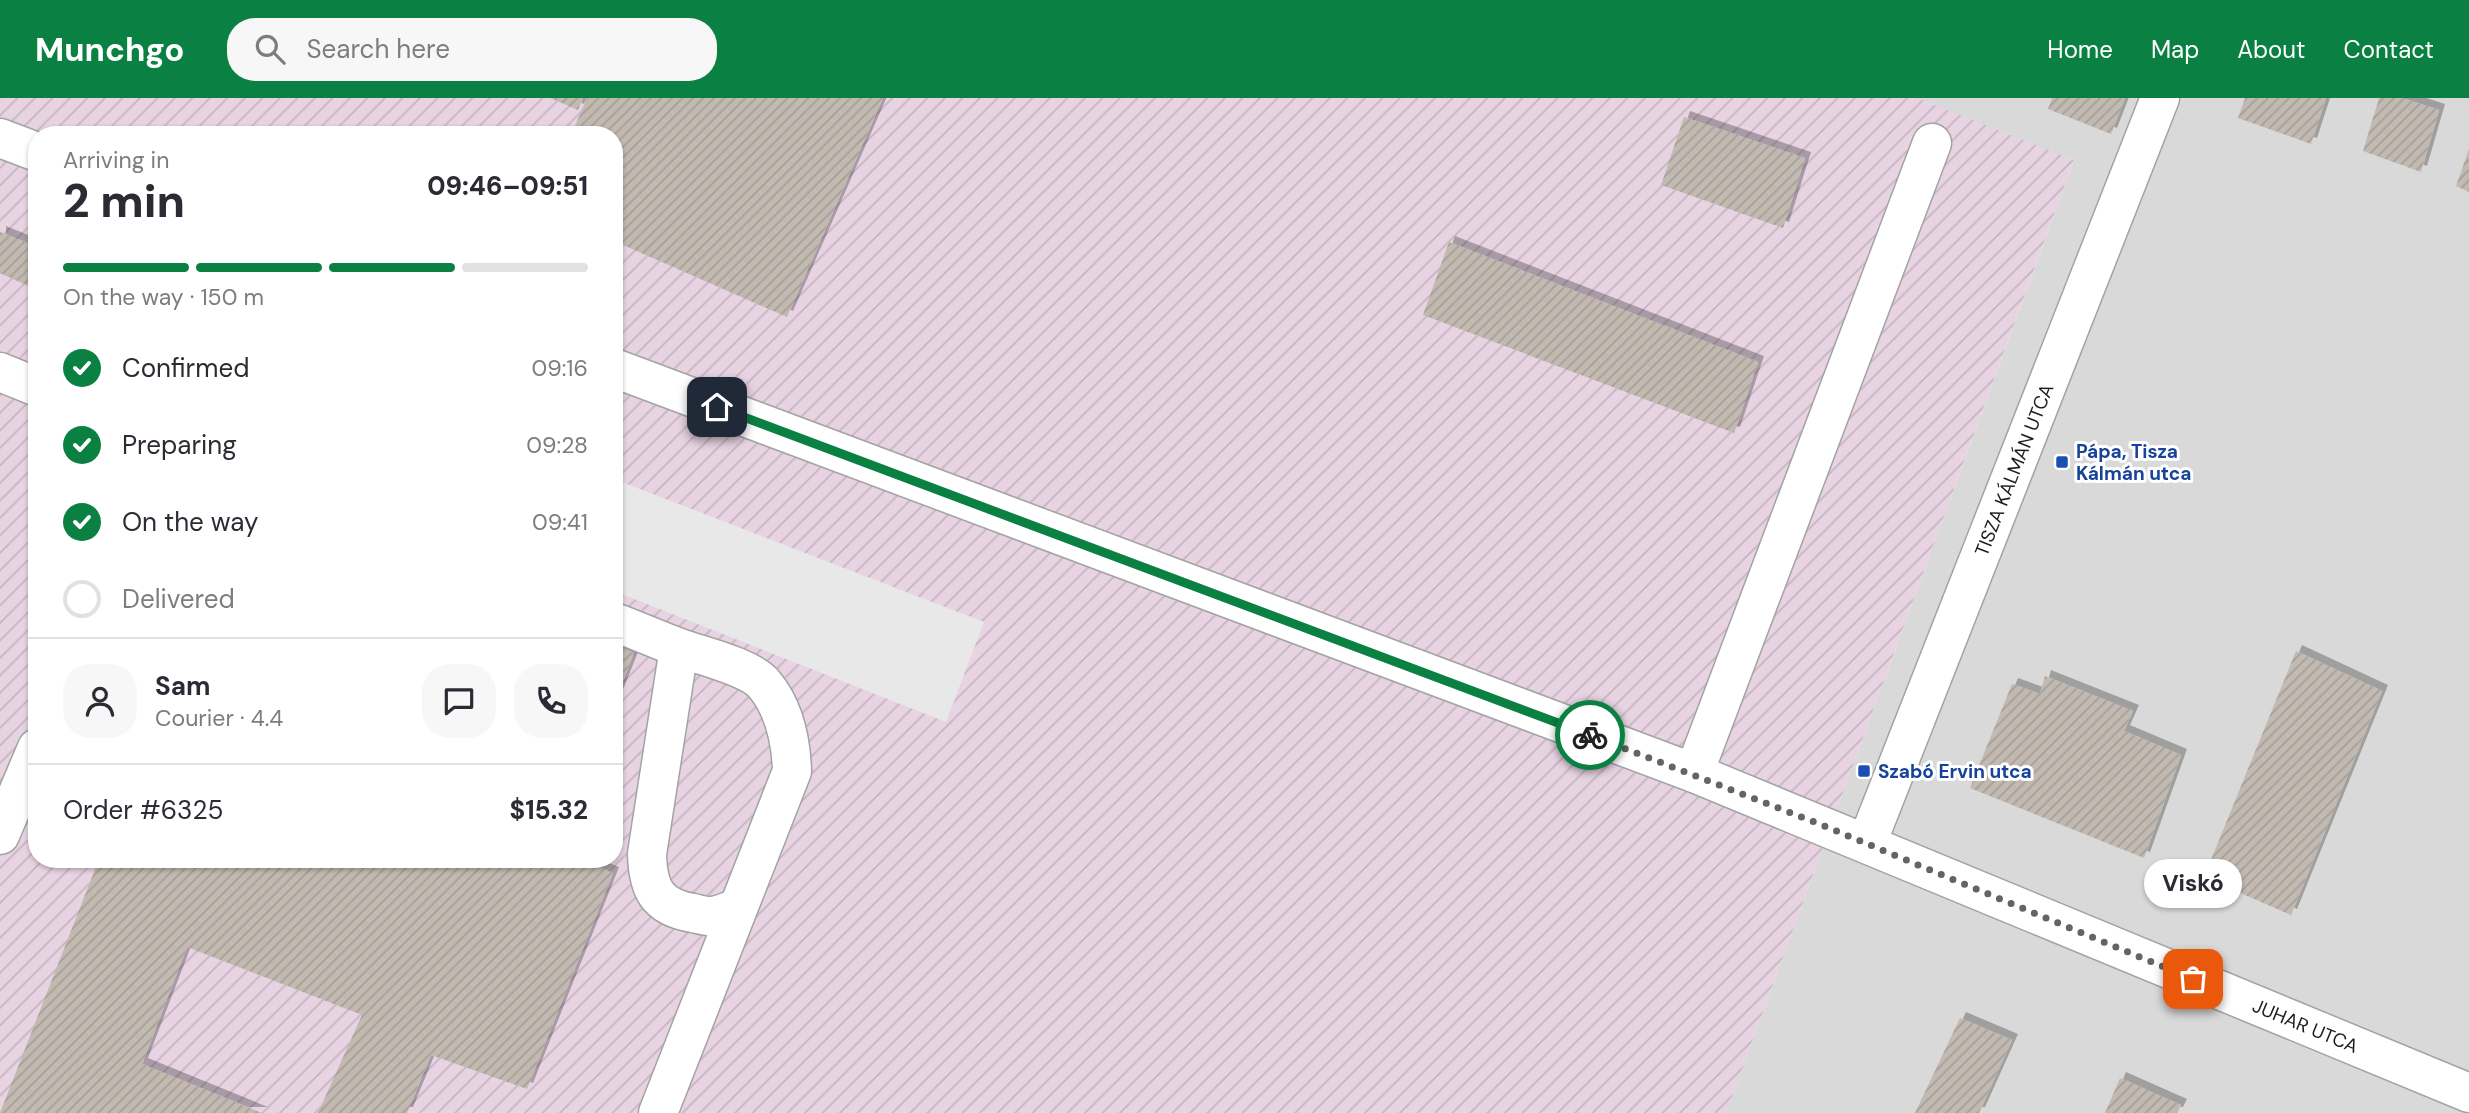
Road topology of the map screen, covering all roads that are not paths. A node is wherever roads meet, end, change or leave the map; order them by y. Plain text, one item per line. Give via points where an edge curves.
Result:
1 (2160, 98) edge
2 (0, 138) edge
3 (1932, 143) dead end
4 (28, 149) edge
5 (0, 372) edge
6 (623, 372) edge
7 (28, 383) edge
8 (623, 626) edge
9 (679, 648) junction
10 (28, 769) edge
11 (1694, 774) junction
12 (0, 835) edge
13 (1867, 844) junction
14 (737, 908) junction
15 (2469, 1093) edge
16 (658, 1113) edge

1 - 13 street, TISZA KÁLMÁN UTCA
2 - 4 street
3 - 11 street
5 - 7 street
6 - 11 street, JUHAR UTCA
8 - 9 street
9 - 14 street via 729,664 763,682 785,720 791,744 792,771
9 - 14 street via 647,854 648,874 654,893 684,912 710,916
10 - 12 street
11 - 13 street, JUHAR UTCA
13 - 15 street, JUHAR UTCA
14 - 16 street

